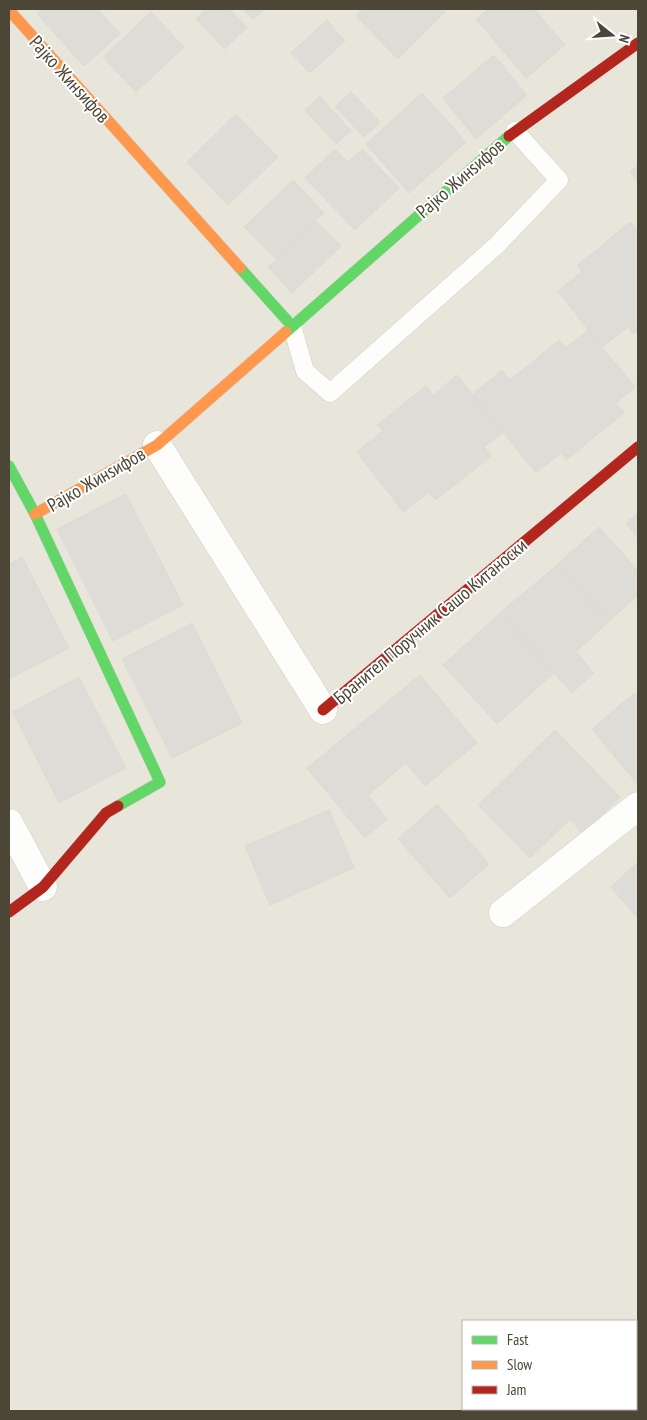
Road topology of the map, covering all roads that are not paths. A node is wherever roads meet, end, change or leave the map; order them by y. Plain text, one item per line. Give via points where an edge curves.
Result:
1 (9, 10) edge
2 (638, 42) edge
3 (514, 131) junction
4 (292, 326) junction
5 (157, 445) junction
6 (638, 447) edge
7 (9, 466) edge
8 (35, 514) junction
9 (323, 710) joint
10 (638, 806) edge
11 (9, 823) edge
12 (43, 887) junction
13 (9, 912) edge
14 (503, 913) dead end

1 - 4 street, Рајко Жинѕифов
2 - 3 street, Рајко Жинѕифов
3 - 4 street, Рајко Жинѕифов
3 - 4 lane via 559,180 497,246 330,393 305,371
4 - 5 street, Рајко Жинѕифов
5 - 8 street, Рајко Жинѕифов
5 - 9 street, Бранител Поручник Сашо Китаноски
6 - 9 street, Бранител Поручник Сашо Китаноски
7 - 8 street, Рајко Жинѕифов
8 - 12 street, Рајко Жинѕифов via 160,782 106,813
10 - 14 street
11 - 12 street
12 - 13 street

